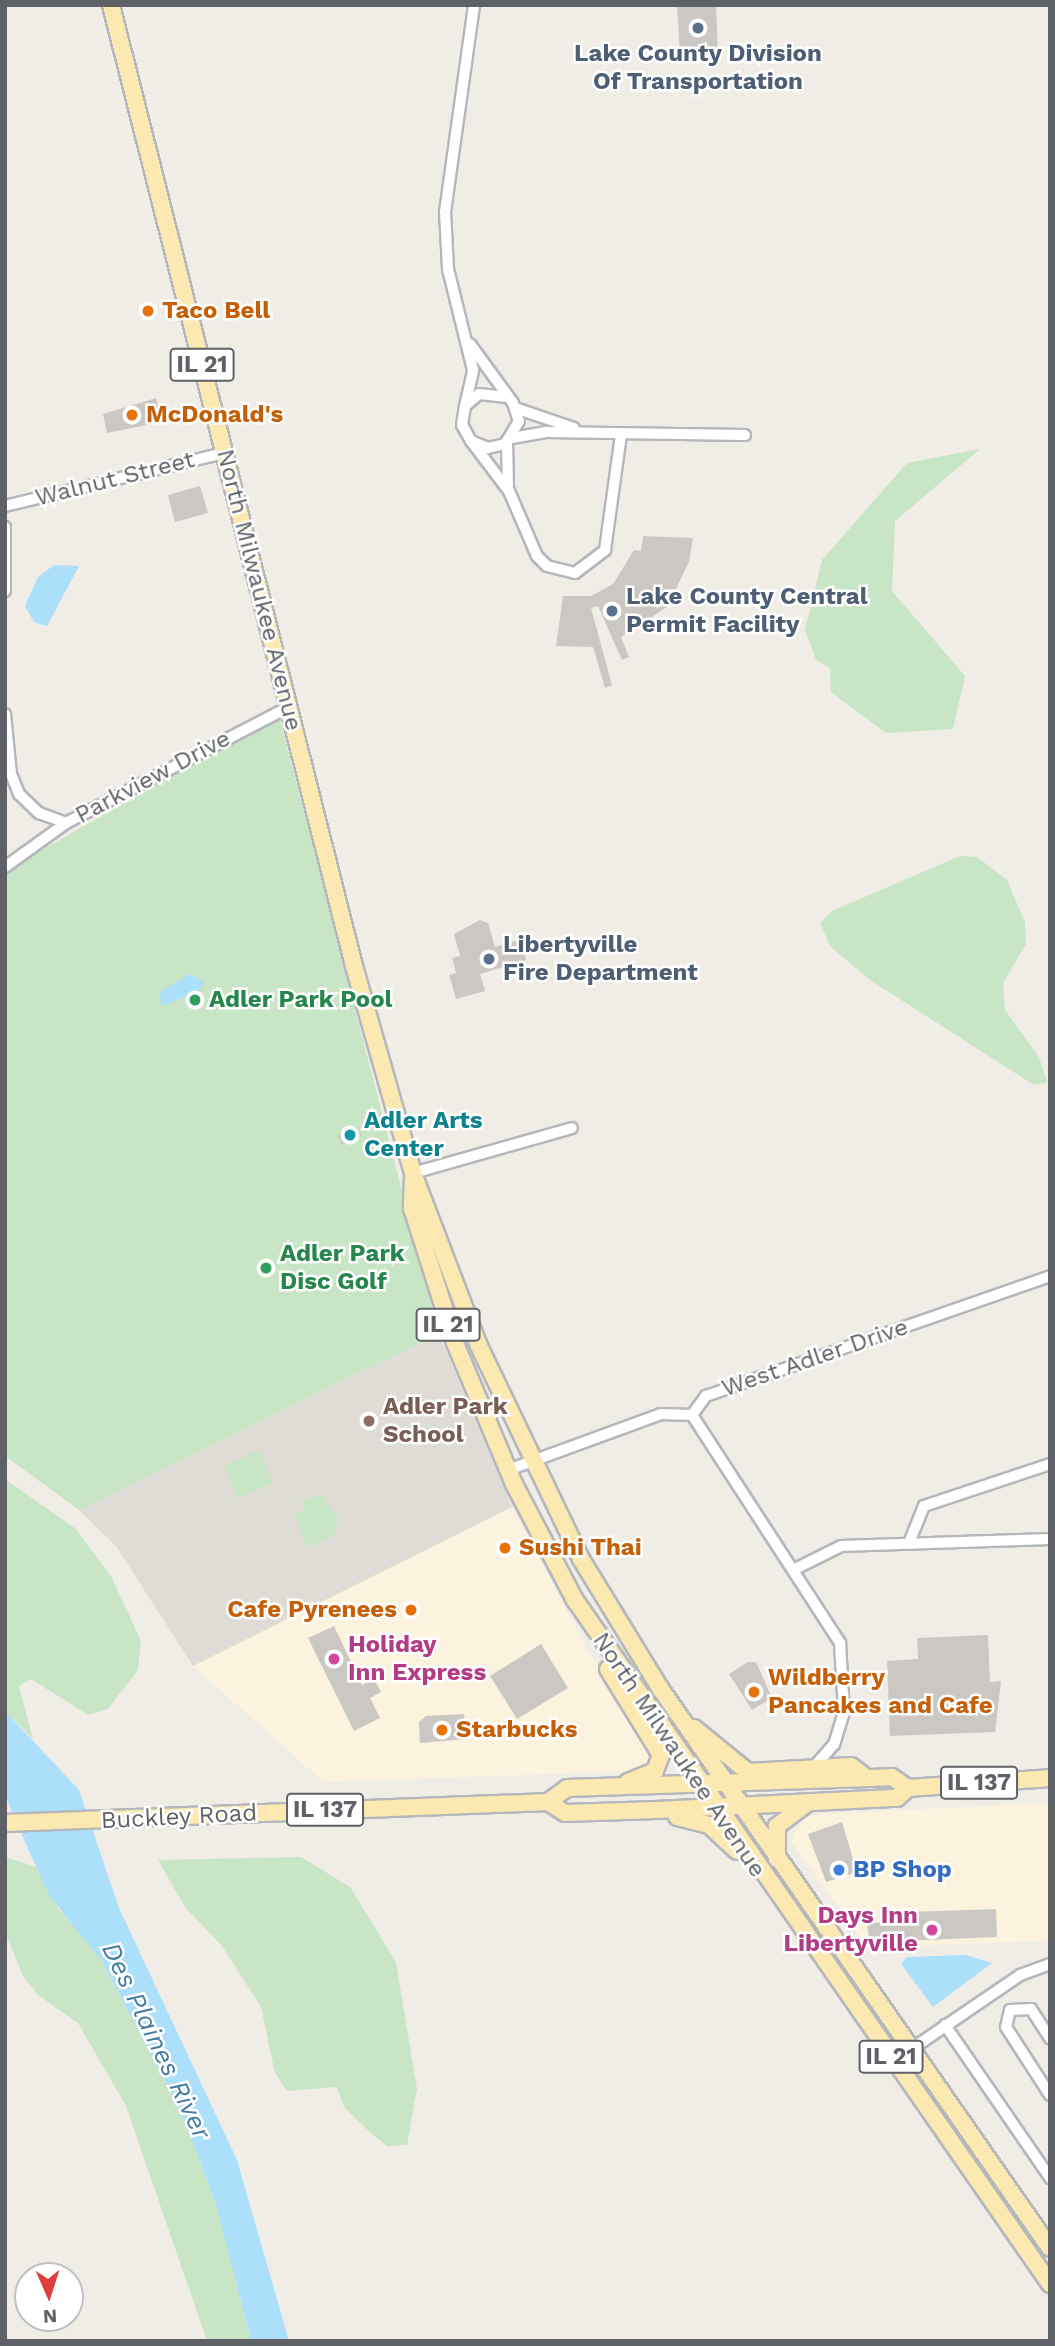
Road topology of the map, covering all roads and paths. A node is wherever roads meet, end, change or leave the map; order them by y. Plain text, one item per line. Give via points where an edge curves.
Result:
1 (111, 5) edge
2 (474, 5) edge
3 (465, 335) junction
4 (507, 397) junction
5 (465, 406) junction
6 (515, 408) junction
7 (601, 433) junction
8 (621, 434) junction
9 (745, 435) dead end
10 (510, 440) junction
11 (471, 441) junction
12 (224, 453) junction
13 (509, 491) junction
14 (5, 506) edge
15 (5, 527) edge
16 (5, 591) edge
17 (289, 707) junction
18 (5, 714) edge
19 (7, 762) edge
20 (10, 788) edge
21 (66, 823) junction
22 (5, 867) edge
23 (572, 1128) dead end
24 (413, 1173) junction
25 (1050, 1276) edge
26 (692, 1415) junction
27 (530, 1462) junction
28 (1050, 1465) edge
29 (508, 1470) junction
30 (1050, 1539) edge
31 (909, 1543) junction
32 (795, 1569) junction
33 (596, 1634) junction
34 (686, 1727) junction
35 (834, 1744) junction
36 (847, 1767) junction
37 (812, 1769) junction
38 (867, 1778) junction
39 (1050, 1778) edge
40 (726, 1784) junction
41 (702, 1785) junction
42 (606, 1787) junction
43 (908, 1788) junction
44 (548, 1802) junction
45 (810, 1802) junction
46 (740, 1805) junction
47 (716, 1807) junction
48 (600, 1812) junction
49 (6, 1823) edge
50 (777, 1861) junction
51 (754, 1864) junction
52 (1050, 1964) edge
53 (997, 1990) junction
54 (1010, 2010) junction
55 (945, 2025) junction
56 (1050, 2038) edge
57 (911, 2048) junction
58 (894, 2061) junction
59 (1050, 2095) edge
60 (1050, 2178) edge
61 (1050, 2248) edge
62 (1050, 2284) edge

1 - 12 main road, North Milwaukee Avenue / IL 21
2 - 3 street via 445,212 448,269
3 - 4 street
3 - 5 street via 473,370
4 - 5 street via 480,394
4 - 6 street
5 - 11 street via 462,425
6 - 7 street
6 - 10 street
7 - 8 street
7 - 10 street
8 - 9 street
8 - 13 street via 606,550 586,569 560,572 537,556
10 - 11 street via 488,448
10 - 13 street
11 - 13 street
12 - 14 street, Walnut Street
12 - 17 main road, North Milwaukee Avenue / IL 21
15 - 16 street
17 - 21 street, Parkview Drive
17 - 24 main road, North Milwaukee Avenue / IL 21
18 - 19 street, Parkview Drive
19 - 20 street, Parkview Drive
20 - 21 street, Parkview Drive via 39,813
21 - 22 street
23 - 24 street
24 - 27 main road, North Milwaukee Avenue / IL 21
24 - 29 main road, North Milwaukee Avenue / IL 21 via 412,1208 442,1306
25 - 26 street, West Adler Drive via 706,1396
26 - 27 street, West Adler Drive via 661,1414
26 - 32 street
27 - 29 street, West Adler Drive
27 - 34 main road, North Milwaukee Avenue / IL 21 via 581,1559
28 - 31 street via 924,1506
29 - 33 main road, North Milwaukee Avenue / IL 21
30 - 31 street
31 - 32 street via 841,1546
32 - 35 street via 840,1643 844,1712
33 - 41 main road, North Milwaukee Avenue / IL 21
33 - 42 main road via 602,1659 661,1755 650,1774
34 - 37 main road via 695,1728 748,1772
34 - 40 main road, North Milwaukee Avenue / IL 21
35 - 36 street
35 - 37 street
36 - 37 main road
36 - 38 main road
38 - 40 main road, IL 137
38 - 43 main road, IL 137 via 892,1777
39 - 43 main road, IL 137
40 - 41 main road, Buckley Road / IL 137
40 - 46 main road, North Milwaukee Avenue / IL 21
41 - 42 main road, Buckley Road / IL 137
41 - 47 main road, North Milwaukee Avenue / IL 21
42 - 44 main road, Buckley Road / IL 137 via 567,1788
43 - 45 main road, IL 137 via 897,1798
44 - 48 main road, IL 137 via 565,1813
44 - 49 main road, Buckley Road / IL 137
45 - 46 main road, IL 137
45 - 50 main road via 777,1826
46 - 47 main road, IL 137
46 - 50 main road, North Milwaukee Avenue / IL 21
47 - 48 main road, IL 137
47 - 51 main road, North Milwaukee Avenue / IL 21
48 - 51 main road via 612,1820 695,1818
50 - 57 main road, North Milwaukee Avenue / IL 21
51 - 58 main road, North Milwaukee Avenue / IL 21
52 - 53 street
53 - 54 street
53 - 55 street
54 - 56 street via 1031,2009
54 - 59 street via 1006,2027
55 - 57 street
55 - 60 street
57 - 58 street
57 - 61 main road, North Milwaukee Avenue / IL 21
58 - 62 main road, North Milwaukee Avenue / IL 21

